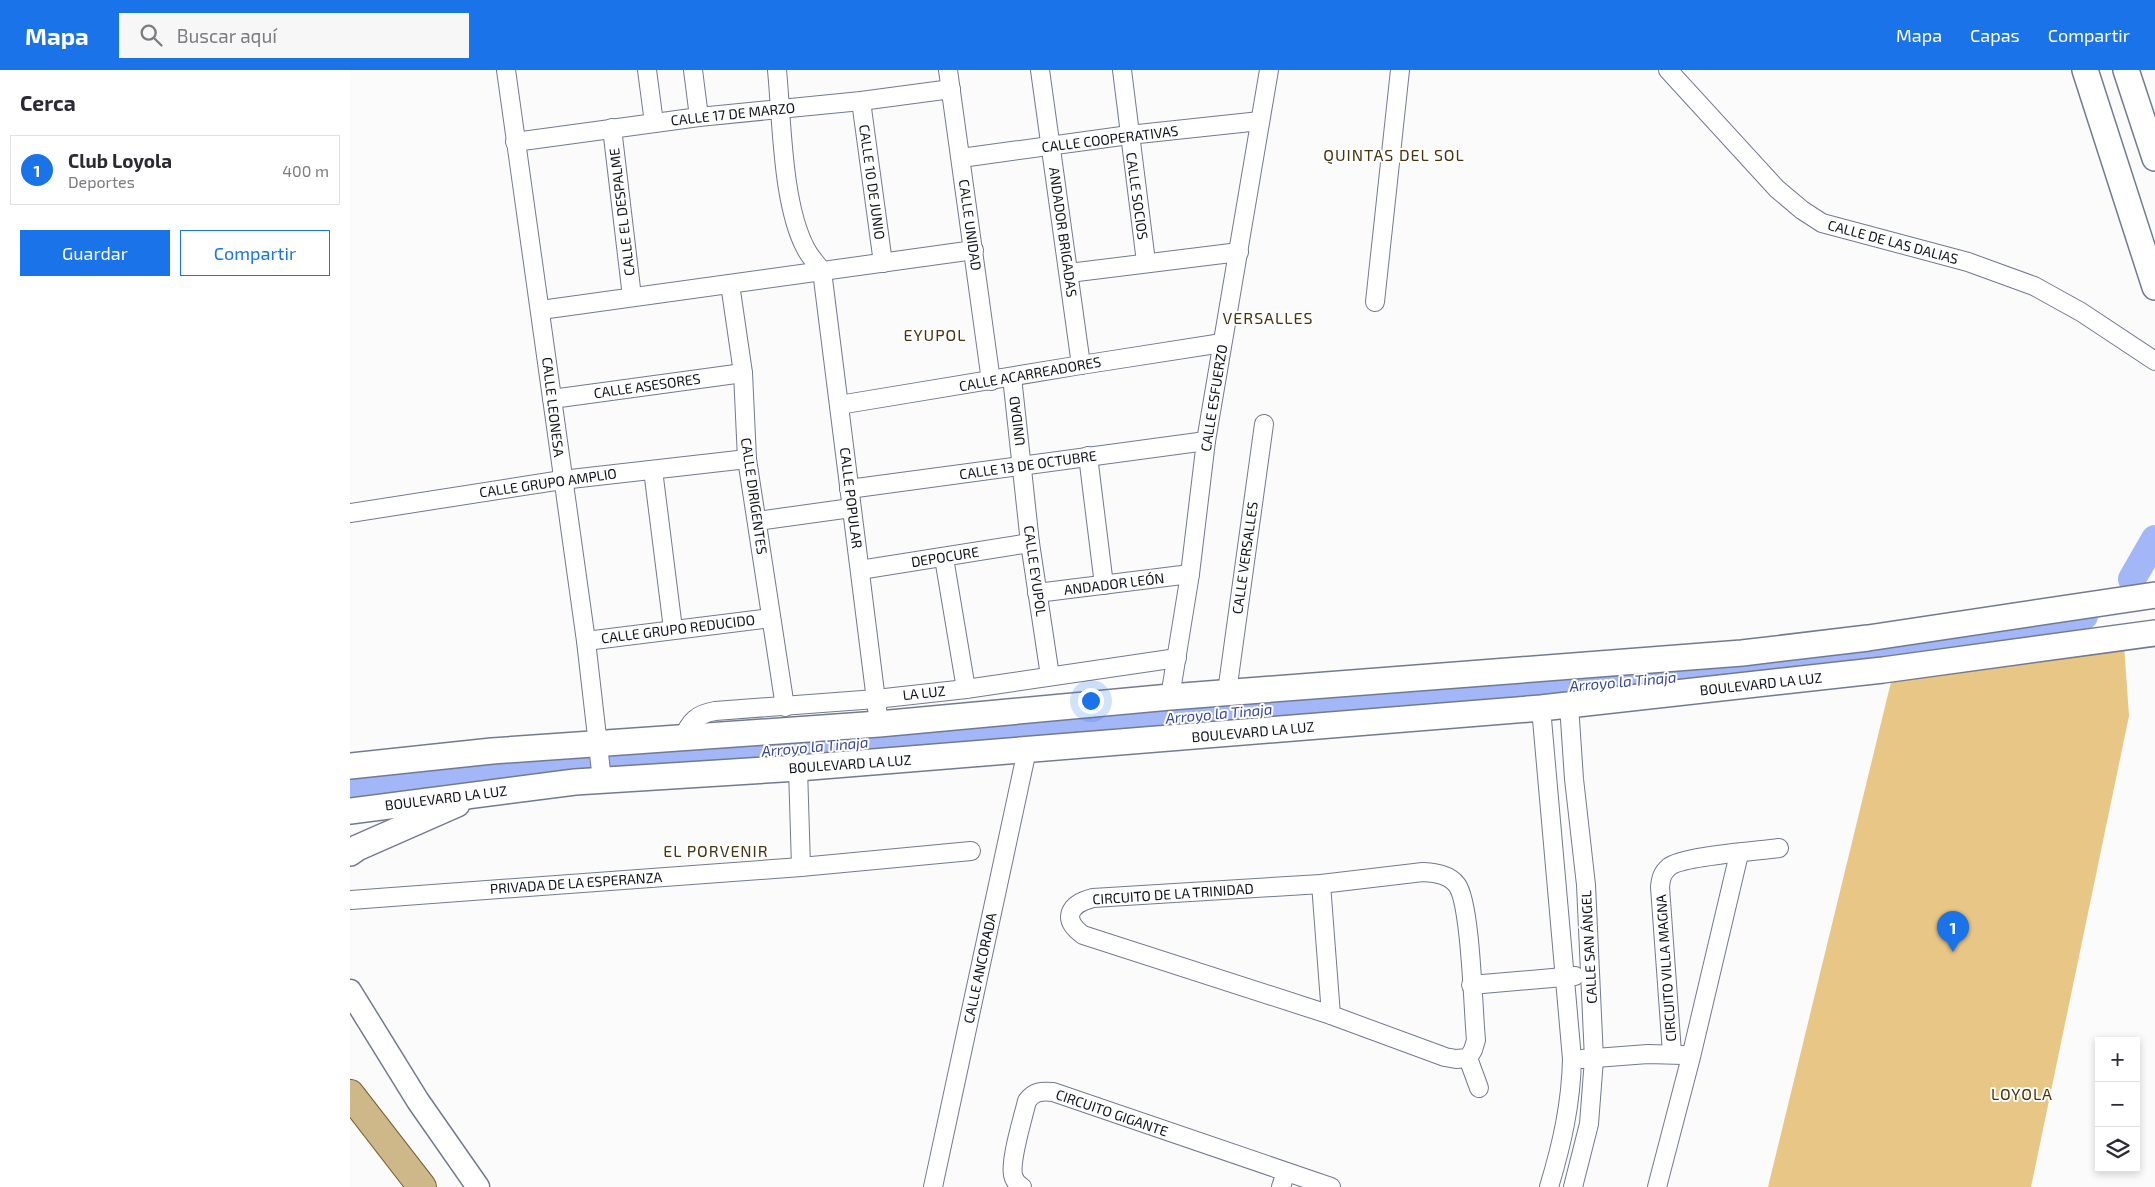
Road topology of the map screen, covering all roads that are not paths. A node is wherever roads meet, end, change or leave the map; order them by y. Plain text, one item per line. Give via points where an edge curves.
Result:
1 (506, 70) edge
2 (647, 70) edge
3 (693, 70) edge
4 (777, 70) edge
5 (948, 70) edge
6 (1040, 70) edge
7 (1122, 70) edge
8 (1269, 70) edge
9 (1400, 70) edge
10 (1668, 70) edge
11 (2085, 70) edge
12 (2126, 70) edge
13 (951, 89) junction
14 (861, 101) junction
15 (781, 109) junction
16 (699, 117) junction
17 (1260, 121) junction
18 (654, 123) junction
19 (612, 128) junction
20 (1129, 135) junction
21 (515, 142) junction
22 (1052, 146) junction
23 (961, 158) junction
24 (2155, 158) edge
25 (974, 250) junction
26 (1239, 252) junction
27 (1146, 262) junction
28 (883, 263) junction
29 (822, 271) junction
30 (1069, 272) junction
31 (730, 284) junction
32 (2155, 286) edge
33 (632, 297) junction
34 (1375, 302) dead end
35 (541, 310) junction
36 (1222, 343) junction
37 (2155, 361) edge
38 (1081, 365) junction
39 (743, 373) junction
40 (1012, 377) junction
41 (991, 381) junction
42 (552, 399) junction
43 (839, 406) junction
44 (1264, 424) dead end
45 (1206, 441) junction
46 (1088, 456) junction
47 (747, 459) junction
48 (1022, 466) junction
49 (653, 470) junction
50 (562, 480) junction
51 (849, 489) junction
52 (851, 508) junction
53 (350, 513) edge
54 (757, 521) junction
55 (1030, 544) junction
56 (944, 558) junction
57 (860, 570) junction
58 (1190, 574) junction
59 (1104, 585) junction
60 (1037, 593) junction
61 (2155, 595) edge
62 (771, 618) junction
63 (673, 629) junction
64 (2155, 633) edge
65 (586, 641) junction
66 (1177, 658) junction
67 (1050, 676) junction
68 (966, 689) junction
69 (1227, 692) junction
70 (1170, 697) junction
71 (876, 699) junction
72 (1569, 705) junction
73 (786, 707) junction
74 (1541, 708) junction
75 (879, 724) junction
76 (683, 738) junction
77 (599, 748) junction
78 (1027, 750) junction
79 (356, 764) edge
80 (798, 768) junction
81 (602, 776) junction
82 (477, 794) junction
83 (350, 811) edge
84 (1779, 848) dead end
85 (971, 851) dead end
86 (350, 853) edge
87 (1739, 854) junction
88 (802, 867) junction
89 (1321, 884) junction
90 (351, 900) edge
91 (1589, 974) junction
92 (1564, 977) junction
93 (1471, 985) junction
94 (350, 991) edge
95 (1331, 1015) junction
96 (1672, 1053) junction
97 (1691, 1057) junction
98 (1468, 1058) junction
99 (1572, 1059) junction
100 (1594, 1059) junction
101 (1479, 1088) dead end
102 (350, 1094) edge
103 (1284, 1180) edge
104 (422, 1187) edge
105 (478, 1187) edge
106 (933, 1187) edge
107 (1022, 1187) edge
108 (1330, 1187) edge
109 (1549, 1187) edge
110 (1573, 1187) edge
111 (1657, 1187) edge

1 - 21 street, CALLE LEONESA
2 - 18 street
3 - 16 street
4 - 15 street
5 - 13 street, CALLE UNIDAD
6 - 22 street, ANDADOR BRIGADAS
7 - 20 street, CALLE SOCIOS
8 - 17 street, CALLE ESFUERZO
9 - 34 street
10 - 37 street, CALLE DE LAS DALIAS via 1777,189 1808,215 1822,223 1968,262 2034,286 2081,312
11 - 32 main road
12 - 24 main road
13 - 14 street, CALLE 17 DE MARZO
13 - 23 street, CALLE UNIDAD
14 - 15 street, CALLE 17 DE MARZO
14 - 28 street, CALLE 10 DE JUNIO
15 - 16 street, CALLE 17 DE MARZO
15 - 29 street via 789,196 801,240
16 - 18 street, CALLE 17 DE MARZO
17 - 20 street, CALLE COOPERATIVAS
17 - 26 street, CALLE ESFUERZO
18 - 19 street, CALLE 17 DE MARZO
19 - 21 street, CALLE 17 DE MARZO
19 - 33 street, CALLE EL DESPALME
20 - 22 street, CALLE COOPERATIVAS
20 - 27 street, CALLE SOCIOS
21 - 35 street, CALLE LEONESA
22 - 23 street, CALLE COOPERATIVAS
22 - 30 street, ANDADOR BRIGADAS
23 - 25 street, CALLE UNIDAD
25 - 28 street
25 - 41 street, CALLE UNIDAD
26 - 27 street
26 - 36 street, CALLE ESFUERZO
27 - 30 street
28 - 29 street
29 - 31 street
29 - 43 street, CALLE POPULAR
30 - 38 street, ANDADOR BRIGADAS
31 - 33 street
31 - 39 street, CALLE DIRIGENTES
33 - 35 street
35 - 42 street, CALLE LEONESA
36 - 38 street, CALLE ACARREADORES
36 - 45 street, CALLE ESFUERZO
38 - 40 street, CALLE ACARREADORES
39 - 42 street, CALLE ASESORES
39 - 47 street, CALLE DIRIGENTES
40 - 41 street, CALLE ACARREADORES
40 - 48 street, UNIDAD
41 - 43 street, CALLE ACARREADORES
42 - 50 street, CALLE LEONESA
43 - 51 street, CALLE POPULAR
44 - 69 street, CALLE VERSALLES
45 - 46 street, CALLE 13 DE OCTUBRE
45 - 58 street, CALLE ESFUERZO
46 - 48 street, CALLE 13 DE OCTUBRE
46 - 59 street
47 - 49 street, CALLE GRUPO AMPLIO
47 - 54 street, CALLE DIRIGENTES
48 - 51 street, CALLE 13 DE OCTUBRE
48 - 55 street, CALLE EYUPOL
49 - 50 street, CALLE GRUPO AMPLIO
49 - 63 street
50 - 53 street, CALLE GRUPO AMPLIO
50 - 65 street, CALLE LEONESA
51 - 52 street, CALLE POPULAR
52 - 54 street
52 - 57 street, CALLE POPULAR
54 - 62 street, CALLE DIRIGENTES
55 - 56 street, DEPOCURE
55 - 60 street, CALLE EYUPOL
56 - 57 street, DEPOCURE
56 - 68 street
57 - 71 street, CALLE POPULAR
58 - 59 street, ANDADOR LEÓN
58 - 66 street, CALLE ESFUERZO
59 - 60 street, ANDADOR LEÓN
60 - 67 street, CALLE EYUPOL
61 - 69 main road via 1868,638 1742,653
62 - 63 street, CALLE GRUPO REDUCIDO
62 - 73 street, CALLE DIRIGENTES
63 - 65 street, CALLE GRUPO REDUCIDO
64 - 72 main road, BOULEVARD LA LUZ via 1883,670
65 - 77 street, CALLE LEONESA
66 - 67 street, LA LUZ
66 - 70 street, CALLE ESFUERZO
67 - 68 street, LA LUZ
68 - 71 street, LA LUZ
69 - 70 main road
70 - 75 main road
71 - 73 street, LA LUZ
71 - 75 street, CALLE POPULAR
72 - 74 main road, BOULEVARD LA LUZ
72 - 91 street, CALLE SAN ÁNGEL via 1586,885
73 - 76 street, LA LUZ via 705,713 694,718
74 - 78 main road, BOULEVARD LA LUZ
74 - 92 street, CALLE SAN ÁNGEL
75 - 76 main road
76 - 77 main road
77 - 79 main road via 492,751
77 - 81 street, CALLE LEONESA
78 - 80 main road, BOULEVARD LA LUZ
78 - 106 street, CALLE ANCORADA
80 - 81 main road, BOULEVARD LA LUZ
80 - 88 street
81 - 82 main road, BOULEVARD LA LUZ
82 - 83 main road, BOULEVARD LA LUZ
82 - 86 main road
84 - 87 street, CIRCUITO VILLA MAGNA
85 - 88 street, PRIVADA DE LA ESPERANZA
87 - 96 street, CIRCUITO VILLA MAGNA via 1687,859 1670,865 1662,874 1660,887
87 - 97 street, CIRCUITO VILLA MAGNA
88 - 90 street, PRIVADA DE LA ESPERANZA
89 - 93 street, CIRCUITO DE LA TRINIDAD via 1422,872 1448,876 1457,885 1465,910
89 - 95 street
89 - 95 street, CIRCUITO DE LA TRINIDAD via 1093,898 1076,904 1070,916 1076,930 1083,935
91 - 92 street
91 - 100 street, CALLE SAN ÁNGEL
92 - 93 street
92 - 99 street, CALLE SAN ÁNGEL
93 - 98 street, CIRCUITO DE LA TRINIDAD via 1476,1040
94 - 105 street via 418,1101
95 - 98 street, CIRCUITO DE LA TRINIDAD via 1445,1057
96 - 97 street, CIRCUITO VILLA MAGNA
96 - 100 street, CIRCUITO VILLA MAGNA
97 - 111 street, CIRCUITO VILLA MAGNA
98 - 101 street
99 - 100 street, CIRCUITO VILLA MAGNA
99 - 109 street, CALLE SAN ÁNGEL via 1567,1121
100 - 110 street, CALLE SAN ÁNGEL via 1589,1124
102 - 104 main road
103 - 107 street, CIRCUITO GIGANTE via 1054,1092 1040,1091 1027,1101 1013,1163 1013,1175
103 - 108 street, CIRCUITO GIGANTE

